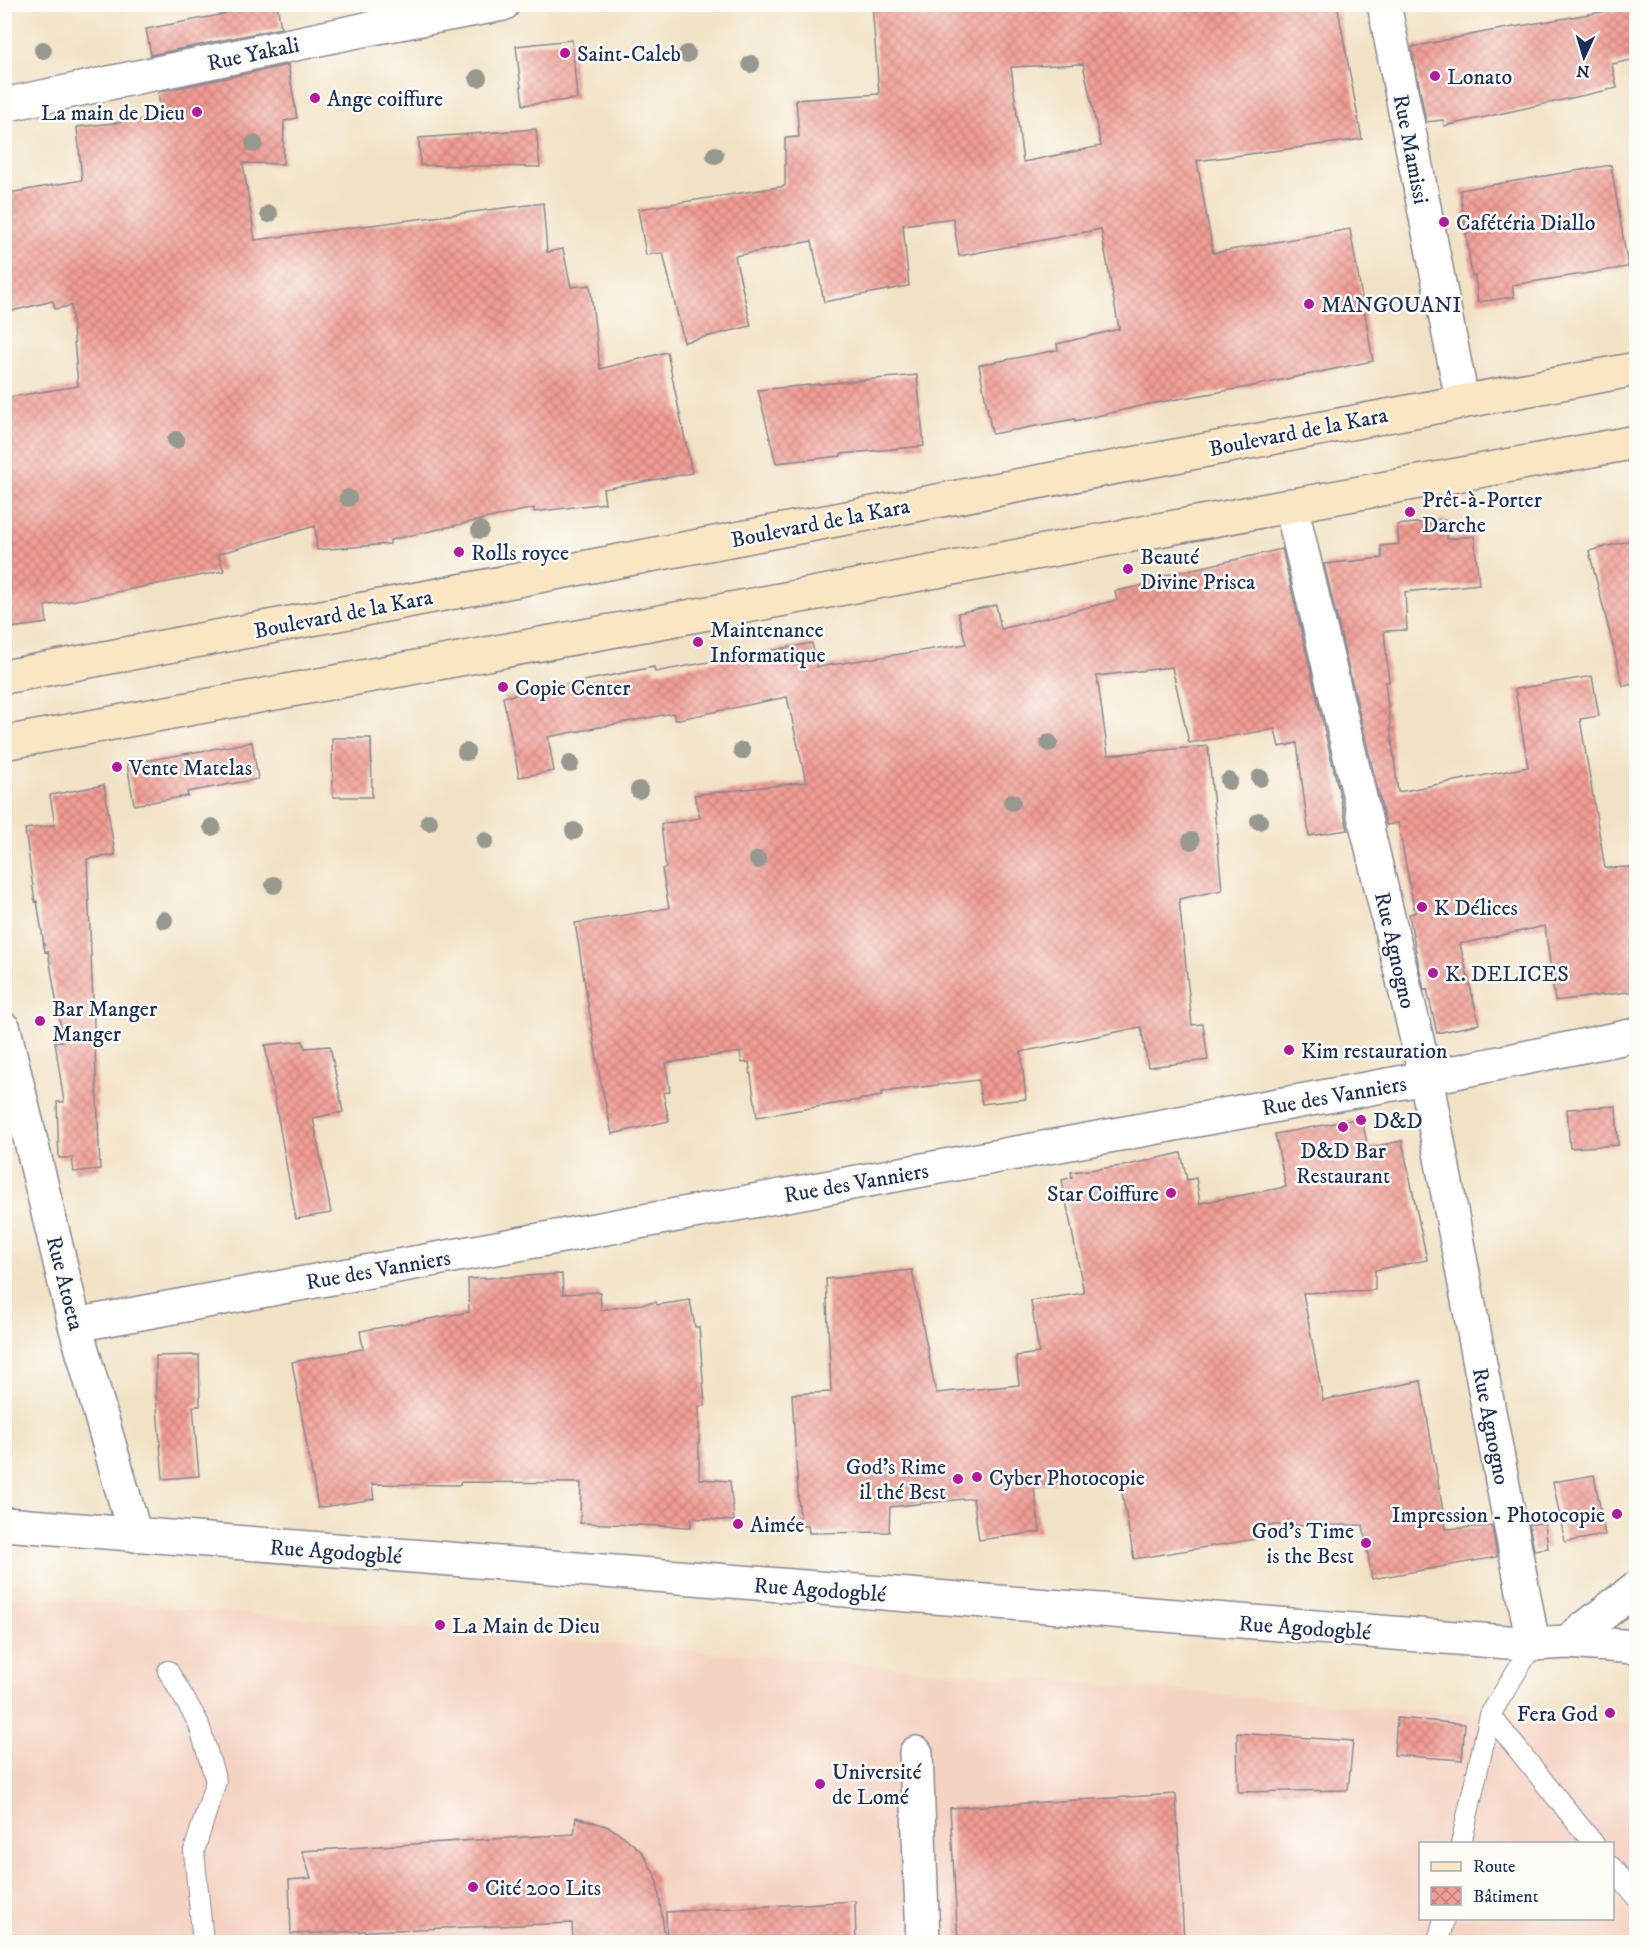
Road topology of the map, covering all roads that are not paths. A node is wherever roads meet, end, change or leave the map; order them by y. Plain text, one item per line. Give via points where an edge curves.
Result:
1 (503, 4) edge
2 (1384, 4) edge
3 (365, 17) edge
4 (4, 105) edge
5 (1636, 369) edge
6 (1457, 376) junction
7 (1636, 442) edge
8 (1291, 507) junction
9 (4, 677) edge
10 (4, 743) edge
11 (4, 1029) edge
12 (1636, 1035) edge
13 (1426, 1078) junction
14 (75, 1325) junction
15 (4, 1524) edge
16 (135, 1535) junction
17 (1636, 1588) edge
18 (1567, 1642) junction
19 (1533, 1644) junction
20 (1636, 1647) edge
21 (168, 1671) dead end
22 (1490, 1715) junction
23 (916, 1753) dead end
24 (1461, 1842) edge
25 (1592, 1842) edge
26 (1614, 1869) edge
27 (1635, 1894) edge
28 (1444, 1920) edge
29 (203, 1942) edge
30 (923, 1942) edge
31 (1438, 1942) edge

1 - 3 street, Rue Yakali
2 - 6 street, Rue Mamissi
3 - 4 street, Rue Yakali
5 - 6 main road, Boulevard de la Kara
6 - 9 main road, Boulevard de la Kara
7 - 8 main road
8 - 10 main road
8 - 13 street, Rue Agnogno
11 - 14 street, Rue Atoeta
12 - 13 street, Rue des Vanniers
13 - 14 street, Rue des Vanniers
13 - 19 street, Rue Agnogno
14 - 16 street, Rue Atoeta
15 - 16 street, Rue Agodogblé
16 - 19 street, Rue Agodogblé
17 - 18 street
18 - 19 street, Rue Agodogblé
18 - 20 street, Rue Agodogblé
19 - 22 lane
21 - 29 lane via 198,1722 216,1781 194,1851
22 - 24 lane
22 - 25 lane
23 - 30 street
26 - 27 lane
28 - 31 lane

